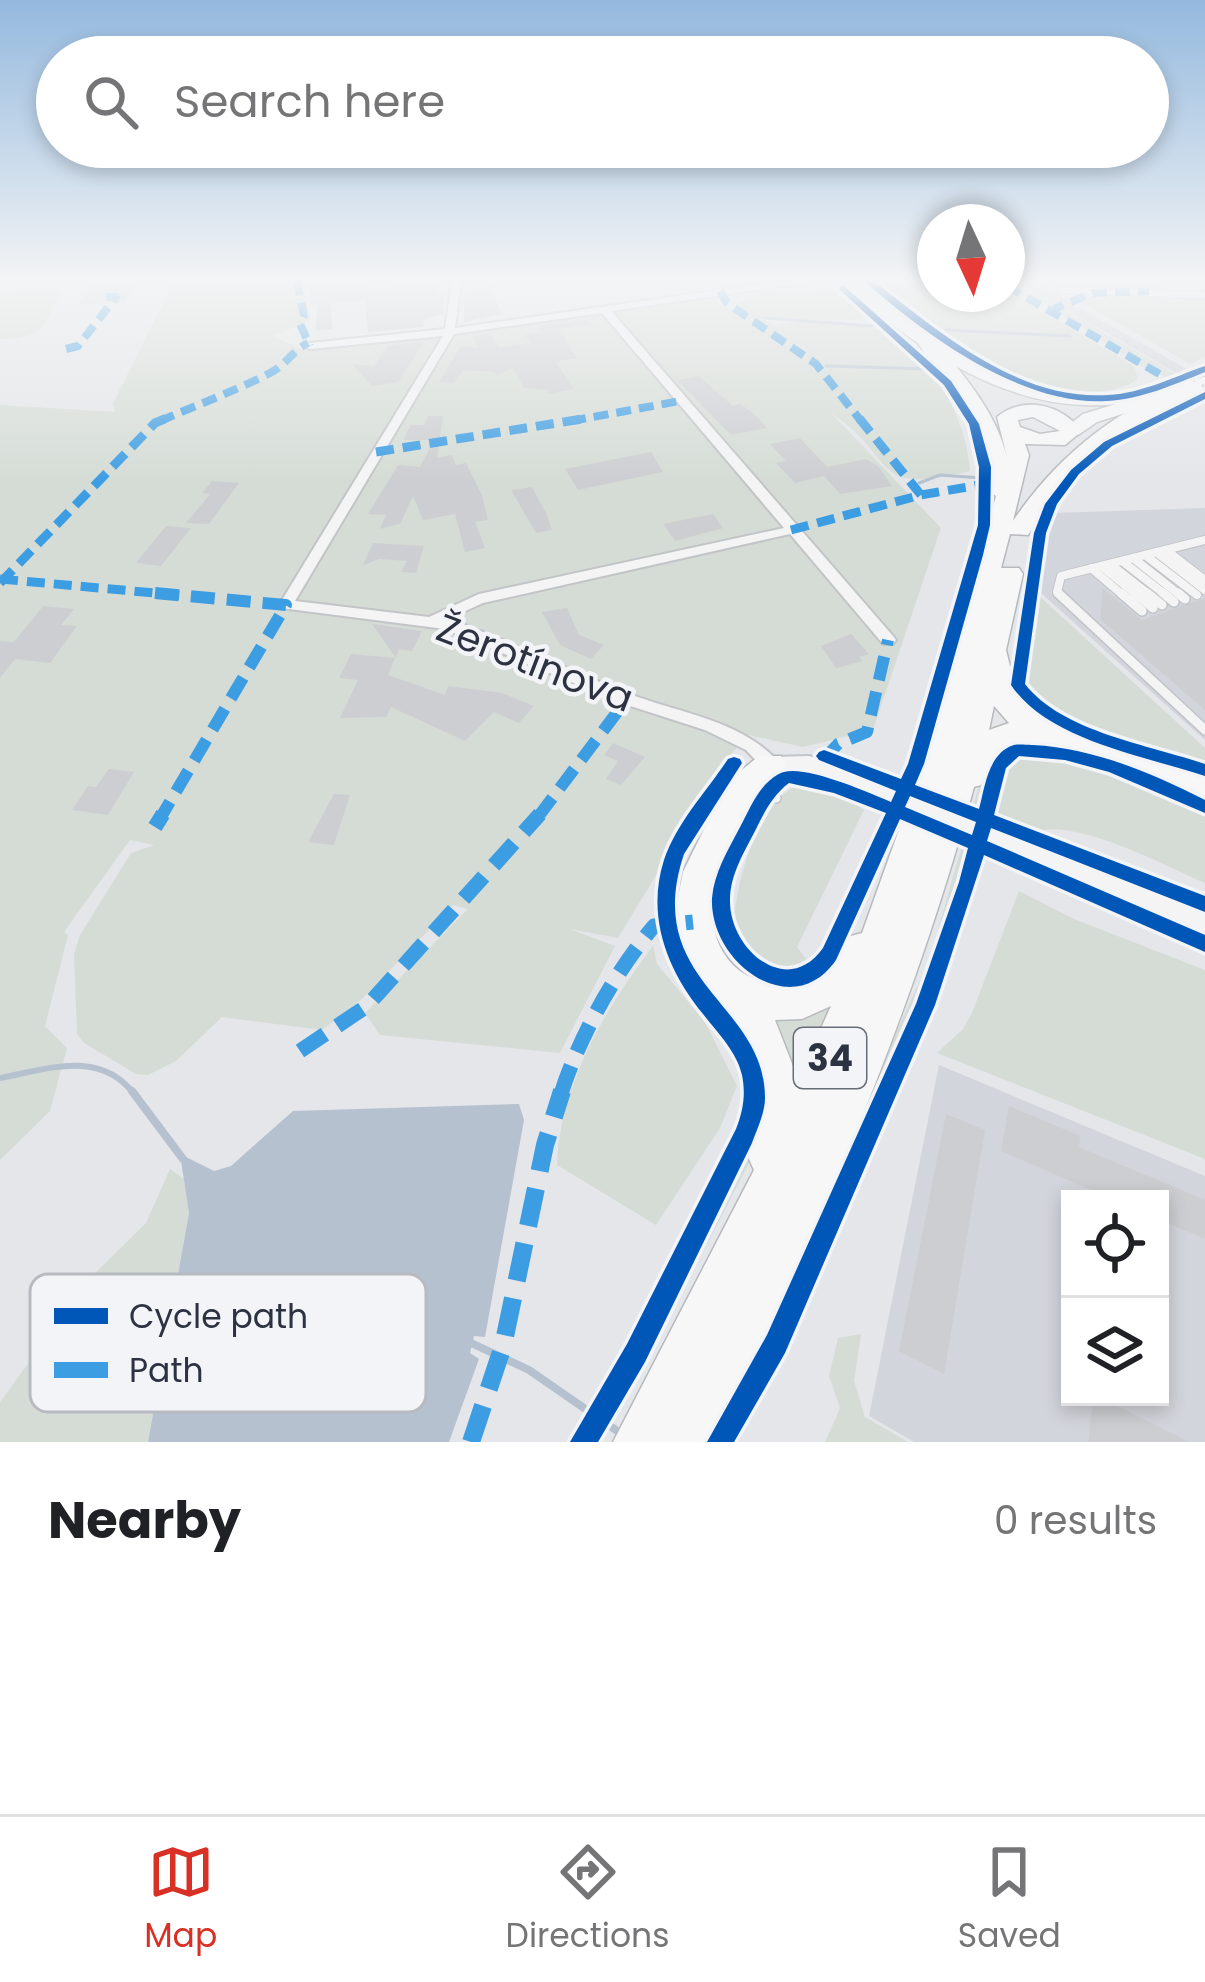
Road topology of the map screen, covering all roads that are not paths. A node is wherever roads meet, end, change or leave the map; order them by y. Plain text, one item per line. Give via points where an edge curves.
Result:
1 (441, 347) edge
2 (636, 347) edge
3 (931, 347) edge
4 (935, 347) edge
5 (938, 347) edge
6 (1205, 382) edge
7 (993, 392) junction
8 (1131, 406) junction
9 (1042, 412) junction
10 (1010, 424) junction
11 (1060, 436) junction
12 (1011, 529) junction
13 (791, 530) junction
14 (1203, 542) edge
15 (1156, 552) junction
16 (1127, 559) junction
17 (1101, 566) junction
18 (1205, 580) edge
19 (1201, 593) edge
20 (1185, 599) dead end
21 (1174, 602) dead end
22 (434, 620) junction
23 (888, 640) dead end
24 (994, 642) junction
25 (1205, 730) edge
26 (1066, 739) junction
27 (764, 782) junction
28 (1205, 788) edge
29 (946, 825) junction
30 (896, 892) junction
31 (1205, 923) edge
32 (721, 980) junction
33 (754, 1220) junction
34 (687, 1411) edge
35 (639, 1442) edge

1 - 22 street, Žerotínova via 286,605
2 - 13 street
3 - 12 highway via 990,432
4 - 7 main road
5 - 6 main road via 1008,388 1061,402 1124,400
6 - 8 main road
6 - 12 highway, 34 via 1086,445
7 - 9 main road
7 - 10 main road
8 - 9 main road
8 - 11 main road
9 - 10 highway
9 - 11 highway
10 - 11 highway
10 - 12 highway, 34 via 1019,449
11 - 12 highway, 34 via 1041,450
12 - 24 highway, 34
12 - 30 highway, 34
13 - 22 street via 479,599
13 - 23 street
14 - 15 lane
15 - 16 lane
15 - 18 lane
15 - 19 lane
16 - 17 lane
16 - 20 lane
16 - 21 lane
17 - 17 lane via 1152,608
17 - 25 lane via 1060,576 1057,592
22 - 27 street, Žerotínova via 752,746
24 - 26 highway via 1009,706
24 - 29 highway, 34
26 - 28 highway
26 - 29 highway via 993,739
27 - 31 street, Žerotínova, bridge via 809,763
27 - 32 highway via 700,870 692,904 696,935
29 - 34 highway, 34 via 859,1070
30 - 32 highway via 821,995 775,1002
30 - 33 highway, 34
32 - 33 highway via 768,1050 782,1090
33 - 34 highway, 34
34 - 35 highway, 34

